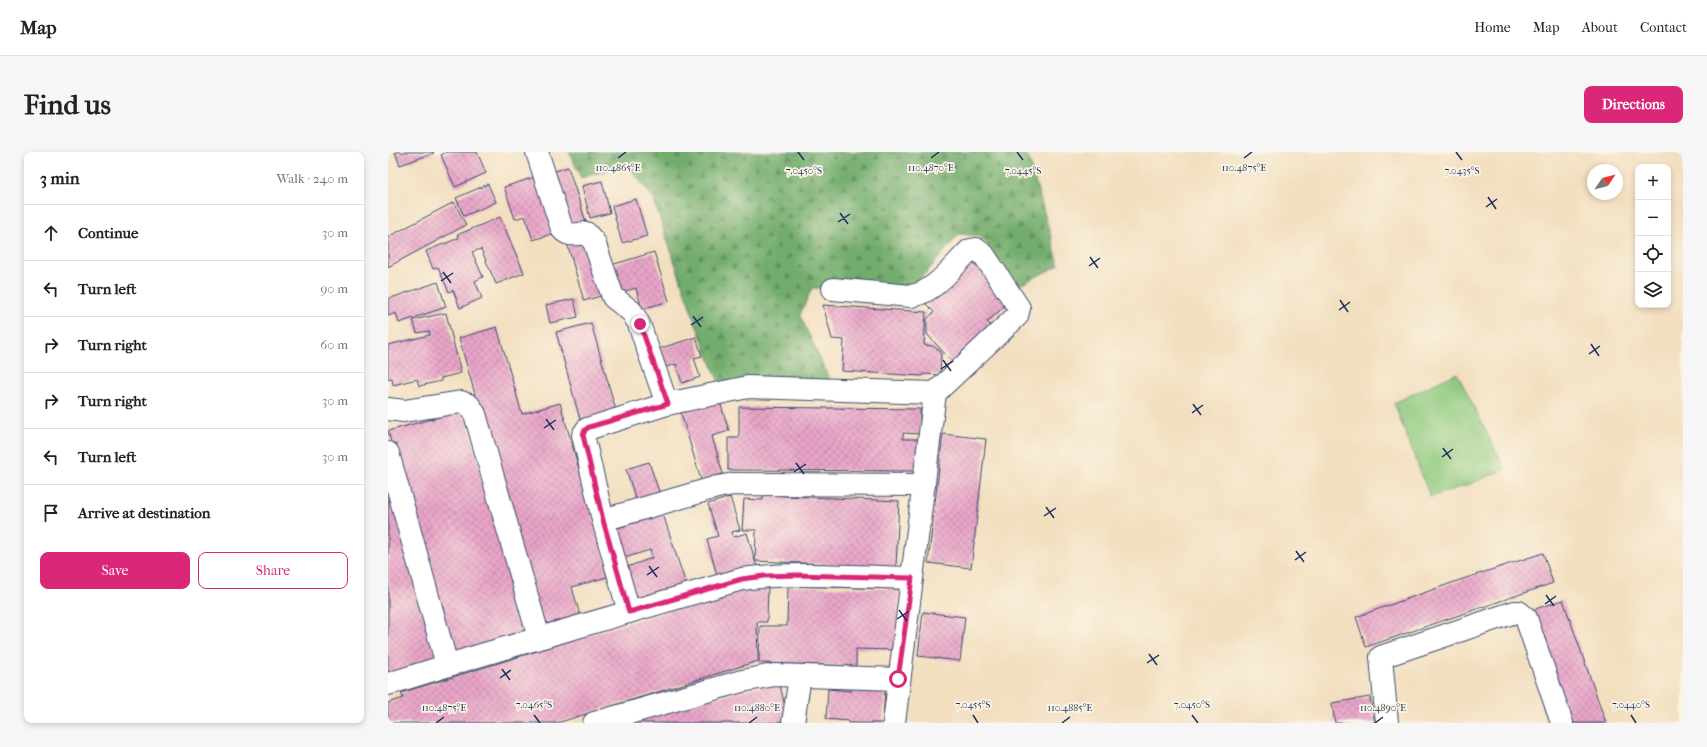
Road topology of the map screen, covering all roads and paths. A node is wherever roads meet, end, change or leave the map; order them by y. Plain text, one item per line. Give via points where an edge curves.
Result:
1 (537, 152) edge
2 (833, 289) dead end
3 (935, 393) junction
4 (668, 404) junction
5 (388, 409) edge
6 (388, 453) edge
7 (924, 486) junction
8 (603, 520) junction
9 (912, 578) junction
10 (629, 612) junction
11 (539, 638) junction
12 (447, 665) junction
13 (800, 676) junction
14 (898, 679) junction
15 (388, 684) edge
16 (594, 723) edge
17 (793, 723) edge
18 (894, 723) edge
19 (1387, 723) edge
20 (1562, 723) edge

1 - 4 street via 562,228 570,234 586,233 594,242 613,298 632,312 640,324
2 - 3 street via 919,295 932,287 970,250 976,249 981,252 1018,306 1017,316
3 - 4 street via 748,387
3 - 7 street
4 - 8 street via 589,427 584,433
5 - 11 street via 404,411 461,402 469,405 475,414
6 - 12 street
7 - 8 street via 734,484 717,486
7 - 9 street
8 - 10 street
9 - 10 street via 764,576 742,579
9 - 14 street
10 - 11 street
11 - 12 street
12 - 15 street
13 - 14 street
13 - 16 street via 774,675 742,681
13 - 17 street
14 - 18 street
19 - 20 street via 1381,657 1515,612 1526,618

